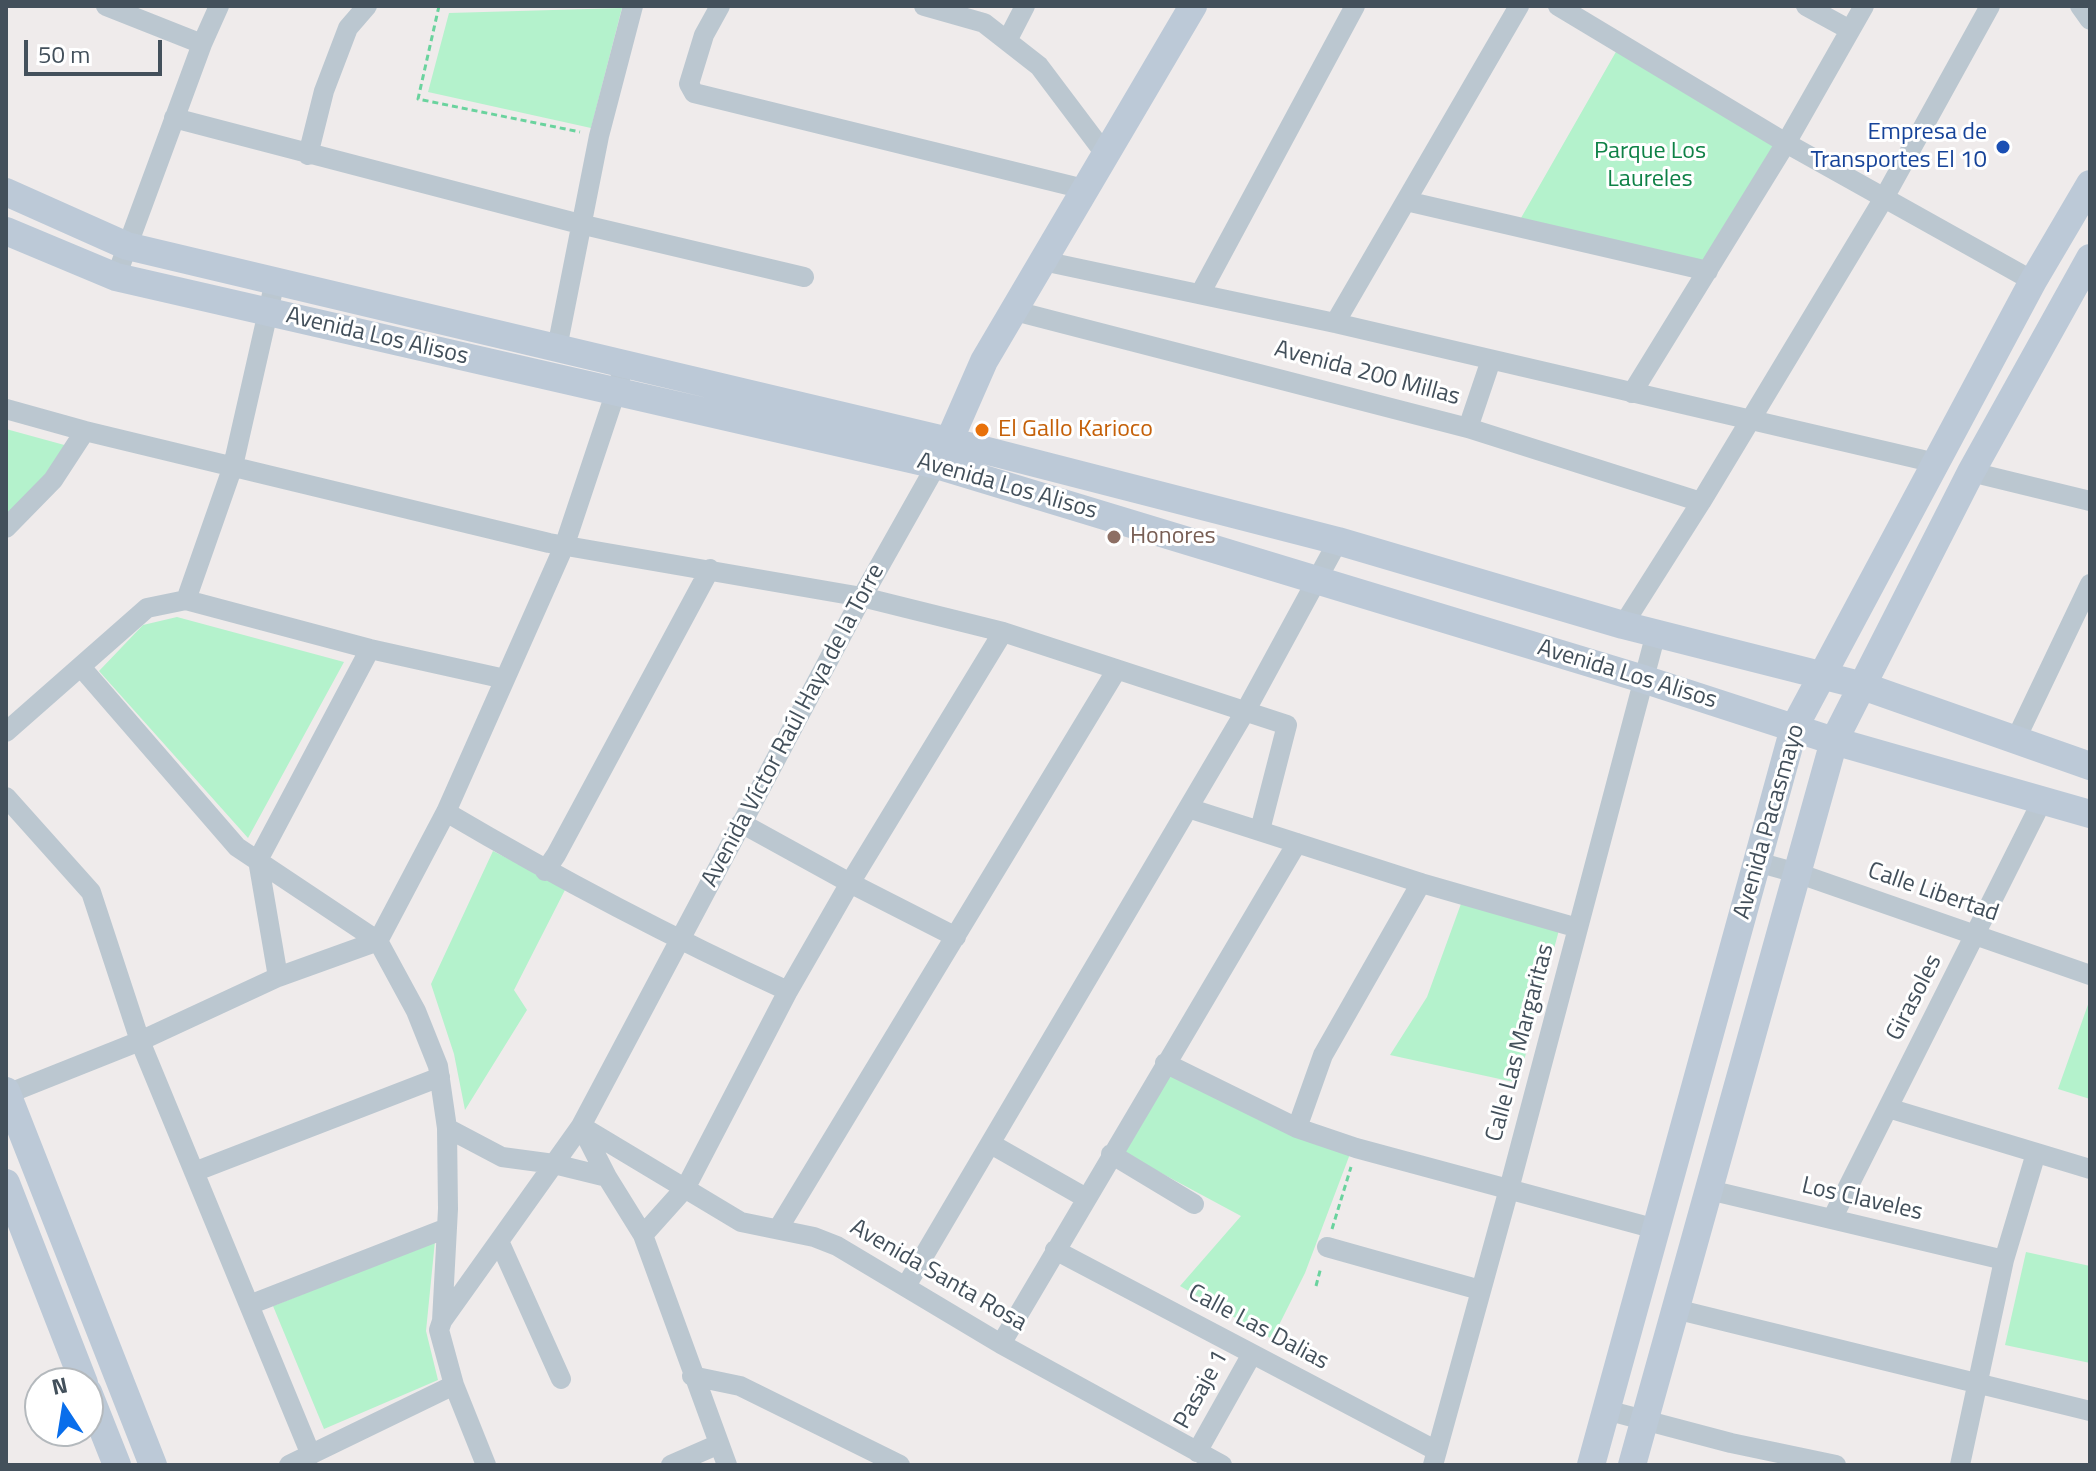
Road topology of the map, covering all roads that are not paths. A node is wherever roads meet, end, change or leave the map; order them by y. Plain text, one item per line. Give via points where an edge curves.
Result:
1 (106, 6) edge
2 (219, 6) edge
3 (367, 6) edge
4 (633, 6) edge
5 (720, 6) edge
6 (924, 6) edge
7 (1025, 6) edge
8 (1193, 6) edge
9 (1355, 6) edge
10 (1519, 6) edge
11 (1558, 6) edge
12 (1806, 6) edge
13 (1864, 6) edge
14 (1990, 6) edge
15 (2080, 6) edge
16 (2090, 20) edge
17 (1850, 30) junction
18 (1007, 41) junction
19 (202, 44) junction
20 (174, 118) junction
21 (1786, 143) junction
22 (308, 155) junction
23 (1106, 155) junction
24 (1084, 189) junction
25 (6, 192) edge
26 (2087, 197) edge
27 (1884, 198) junction
28 (1406, 201) junction
29 (580, 224) junction
30 (6, 231) edge
31 (127, 246) junction
32 (2090, 258) edge
33 (1043, 261) junction
34 (1708, 271) junction
35 (116, 277) junction
36 (804, 277) dead end
37 (275, 281) junction
38 (2033, 281) junction
39 (1200, 294) junction
40 (267, 311) junction
41 (1015, 311) junction
42 (1335, 323) junction
43 (557, 348) junction
44 (1491, 360) junction
45 (625, 364) junction
46 (616, 391) junction
47 (1632, 393) junction
48 (6, 409) edge
49 (1751, 419) junction
50 (1468, 428) junction
51 (85, 431) junction
52 (943, 453) junction
53 (1936, 463) junction
54 (233, 466) junction
55 (1971, 472) junction
56 (2090, 501) edge
57 (1701, 502) junction
58 (6, 528) edge
59 (1338, 541) junction
60 (565, 544) junction
61 (710, 569) junction
62 (1317, 580) junction
63 (2090, 584) edge
64 (862, 597) junction
65 (186, 600) junction
66 (2082, 616) edge
67 (1623, 625) junction
68 (1003, 632) junction
69 (1656, 633) junction
70 (370, 649) junction
71 (81, 667) junction
72 (1116, 671) junction
73 (1823, 674) junction
74 (505, 679) junction
75 (1643, 679) junction
76 (1860, 685) junction
77 (1246, 710) junction
78 (1794, 728) junction
79 (6, 732) edge
80 (1834, 741) junction
81 (2015, 741) junction
82 (2090, 766) edge
83 (6, 797) edge
84 (2043, 799) junction
85 (1188, 808) junction
86 (446, 812) junction
87 (2090, 814) edge
88 (741, 823) junction
89 (1260, 830) junction
90 (1297, 843) junction
91 (258, 860) junction
92 (1757, 862) junction
93 (545, 871) junction
94 (1797, 873) junction
95 (850, 883) junction
96 (1421, 883) junction
97 (1578, 928) junction
98 (1975, 935) junction
99 (956, 937) junction
100 (378, 941) junction
101 (679, 941) junction
102 (2090, 975) edge
103 (278, 977) junction
104 (788, 991) junction
105 (140, 1041) junction
106 (1165, 1063) junction
107 (440, 1077) junction
108 (6, 1093) edge
109 (1888, 1108) junction
110 (581, 1126) junction
111 (447, 1128) junction
112 (1297, 1128) junction
113 (991, 1144) junction
114 (2036, 1153) junction
115 (1111, 1154) junction
116 (554, 1164) junction
117 (2090, 1169) edge
118 (194, 1172) junction
119 (607, 1177) junction
120 (6, 1183) edge
121 (686, 1187) junction
122 (1509, 1189) junction
123 (1709, 1190) junction
124 (1086, 1198) junction
125 (1194, 1204) dead end
126 (1832, 1219) junction
127 (447, 1228) junction
128 (778, 1229) junction
129 (1656, 1229) junction
130 (643, 1235) junction
131 (499, 1241) junction
132 (1327, 1247) road end
133 (1055, 1250) junction
134 (2004, 1260) junction
135 (906, 1286) junction
136 (1480, 1290) junction
137 (249, 1305) junction
138 (1675, 1309) junction
139 (442, 1321) junction
140 (1001, 1344) junction
141 (1252, 1354) junction
142 (78, 1367) edge
143 (692, 1376) junction
144 (561, 1379) dead end
145 (1978, 1383) junction
146 (454, 1385) junction
147 (1606, 1410) junction
148 (2090, 1411) edge
149 (1644, 1419) junction
150 (104, 1432) edge
151 (1731, 1443) junction
152 (719, 1444) junction
153 (1197, 1452) junction
154 (311, 1455) junction
155 (1435, 1458) edge
156 (880, 1459) edge
157 (117, 1465) edge
158 (153, 1465) edge
159 (289, 1465) edge
160 (486, 1465) edge
161 (671, 1465) edge
162 (727, 1465) edge
163 (900, 1465) edge
164 (1222, 1465) edge
165 (1591, 1465) edge
166 (1632, 1465) edge
167 (1730, 1465) edge
168 (1836, 1465) edge
169 (1960, 1465) edge

1 - 19 street
2 - 19 street
3 - 22 street via 348,28
4 - 29 street
5 - 24 street via 704,35 689,84 694,93
6 - 18 street via 984,23
7 - 18 street
8 - 23 street, Avenida Víctor Raúl Haya de la Torre
9 - 39 street
10 - 28 street
11 - 21 street
12 - 17 street
13 - 17 street
14 - 27 street
15 - 16 street
17 - 21 street
18 - 23 street via 1039,66
19 - 20 street
20 - 22 street
20 - 31 street
21 - 27 street
21 - 34 street
22 - 29 street
23 - 24 street, Avenida Víctor Raúl Haya de la Torre
24 - 33 street, Avenida Víctor Raúl Haya de la Torre
25 - 31 street, Avenida Los Alisos
26 - 38 street, Avenida Pacasmayo
27 - 38 street
27 - 49 street
28 - 34 street
28 - 42 street
29 - 36 street
29 - 43 street
30 - 35 street, Avenida Los Alisos
31 - 35 street
31 - 37 street, Avenida Los Alisos
32 - 55 street, Avenida Pacasmayo
33 - 39 street
33 - 41 street, Avenida Víctor Raúl Haya de la Torre
34 - 47 street
35 - 40 street, Avenida Los Alisos
37 - 40 street
37 - 43 street, Avenida Los Alisos
38 - 53 street, Avenida Pacasmayo
39 - 42 street
40 - 46 street, Avenida Los Alisos
40 - 54 street
41 - 50 street, Avenida 200 Millas
41 - 52 street, Avenida Víctor Raúl Haya de la Torre via 984,361
42 - 44 street
43 - 45 street, Avenida Los Alisos
44 - 47 street
44 - 50 street
45 - 46 street
45 - 52 street, Avenida Los Alisos
46 - 52 street, Avenida Los Alisos
46 - 60 street
47 - 49 street
48 - 51 street
49 - 53 street
49 - 57 street
50 - 57 street, Avenida 200 Millas
51 - 54 street
51 - 58 street via 53,480
52 - 59 street, Avenida Los Alisos
52 - 62 street, Avenida Los Alisos
52 - 64 street, Avenida Víctor Raúl Haya de la Torre
53 - 73 street, Avenida Pacasmayo
54 - 60 street
54 - 65 street
55 - 56 street
55 - 76 street, Avenida Pacasmayo
57 - 67 street
59 - 62 street
59 - 67 street, Avenida Los Alisos
60 - 61 street
60 - 74 street
61 - 64 street
61 - 93 street
62 - 75 street, Avenida Los Alisos
62 - 77 street
63 - 66 street
64 - 68 street
64 - 88 street, Avenida Víctor Raúl Haya de la Torre
65 - 70 street
65 - 71 street via 147,608
66 - 81 street
67 - 69 street, Avenida Los Alisos
68 - 72 street
68 - 95 street
69 - 73 street, Avenida Los Alisos
69 - 75 street, Calle Las Margaritas
70 - 74 street
70 - 91 street
71 - 79 street
71 - 91 street via 237,847
72 - 77 street
72 - 99 street
73 - 76 street, Avenida Los Alisos
73 - 78 street, Avenida Pacasmayo
74 - 86 street
75 - 78 street, Avenida Los Alisos
75 - 97 street, Calle Las Margaritas
76 - 80 street, Avenida Pacasmayo
76 - 81 street, Avenida Los Alisos
77 - 85 street
77 - 89 street via 1287,725
78 - 80 street, Avenida Los Alisos
78 - 92 street, Avenida Pacasmayo
80 - 84 street, Avenida Los Alisos
80 - 94 street, Avenida Pacasmayo
81 - 82 street, Avenida Los Alisos
83 - 105 street via 91,892
84 - 87 street, Avenida Los Alisos
84 - 98 street, Girasoles
85 - 89 street
85 - 113 street
86 - 93 street
86 - 100 street
88 - 95 street
88 - 101 street, Avenida Víctor Raúl Haya de la Torre
89 - 90 street
90 - 96 street
90 - 106 street
91 - 100 street
91 - 103 street
92 - 94 street, Calle Libertad
92 - 129 street, Avenida Pacasmayo
93 - 101 street
94 - 98 street, Calle Libertad
94 - 123 street, Avenida Pacasmayo
95 - 99 street
95 - 104 street
96 - 97 street
96 - 112 street via 1323,1055
97 - 122 street, Calle Las Margaritas
98 - 102 street, Calle Libertad
98 - 109 street, Girasoles
99 - 128 street
100 - 103 street
100 - 107 street via 416,1011
101 - 104 street
101 - 110 street, Avenida Víctor Raúl Haya de la Torre
103 - 105 street
104 - 121 street
105 - 108 street
105 - 118 street
106 - 112 street
106 - 115 street
107 - 111 street
107 - 118 street
108 - 158 street
109 - 114 street
109 - 126 street, Girasoles
110 - 116 street, Avenida Víctor Raúl Haya de la Torre
110 - 119 street
110 - 121 street, Avenida Santa Rosa
111 - 116 street via 502,1157
111 - 127 street
112 - 122 street
113 - 124 street
113 - 135 street
114 - 117 street
114 - 134 street
115 - 124 street
115 - 125 street
116 - 119 street
116 - 131 street, Avenida Víctor Raúl Haya de la Torre
118 - 137 street
119 - 130 street
120 - 142 street
121 - 128 street, Avenida Santa Rosa via 741,1222
121 - 130 street
122 - 129 street
122 - 136 street, Calle Las Margaritas
123 - 126 street, Los Claveles
123 - 138 street, Avenida Pacasmayo
124 - 133 street
126 - 134 street, Los Claveles
127 - 137 street
127 - 139 street
128 - 135 street, Avenida Santa Rosa via 837,1246
129 - 147 street, Avenida Pacasmayo
130 - 143 street
131 - 139 street, Avenida Víctor Raúl Haya de la Torre
131 - 144 street
132 - 136 street
133 - 140 street
133 - 141 street, Calle Las Dalias
134 - 145 street
135 - 140 street, Avenida Santa Rosa
136 - 155 street, Calle Las Margaritas
137 - 154 street
138 - 145 street
138 - 149 street, Avenida Pacasmayo
139 - 146 street via 439,1330
140 - 153 street, Avenida Santa Rosa
141 - 153 street, Pasaje 1
141 - 155 street, Calle Las Dalias
143 - 152 street
143 - 156 street via 740,1386
145 - 148 street
145 - 169 street
146 - 154 street
146 - 160 street
147 - 149 street
147 - 165 street, Avenida Pacasmayo
149 - 151 street
149 - 166 street, Avenida Pacasmayo
150 - 157 street
151 - 167 street
151 - 168 street
152 - 161 street
152 - 162 street
153 - 164 street, Avenida Santa Rosa
154 - 159 street
156 - 163 street

